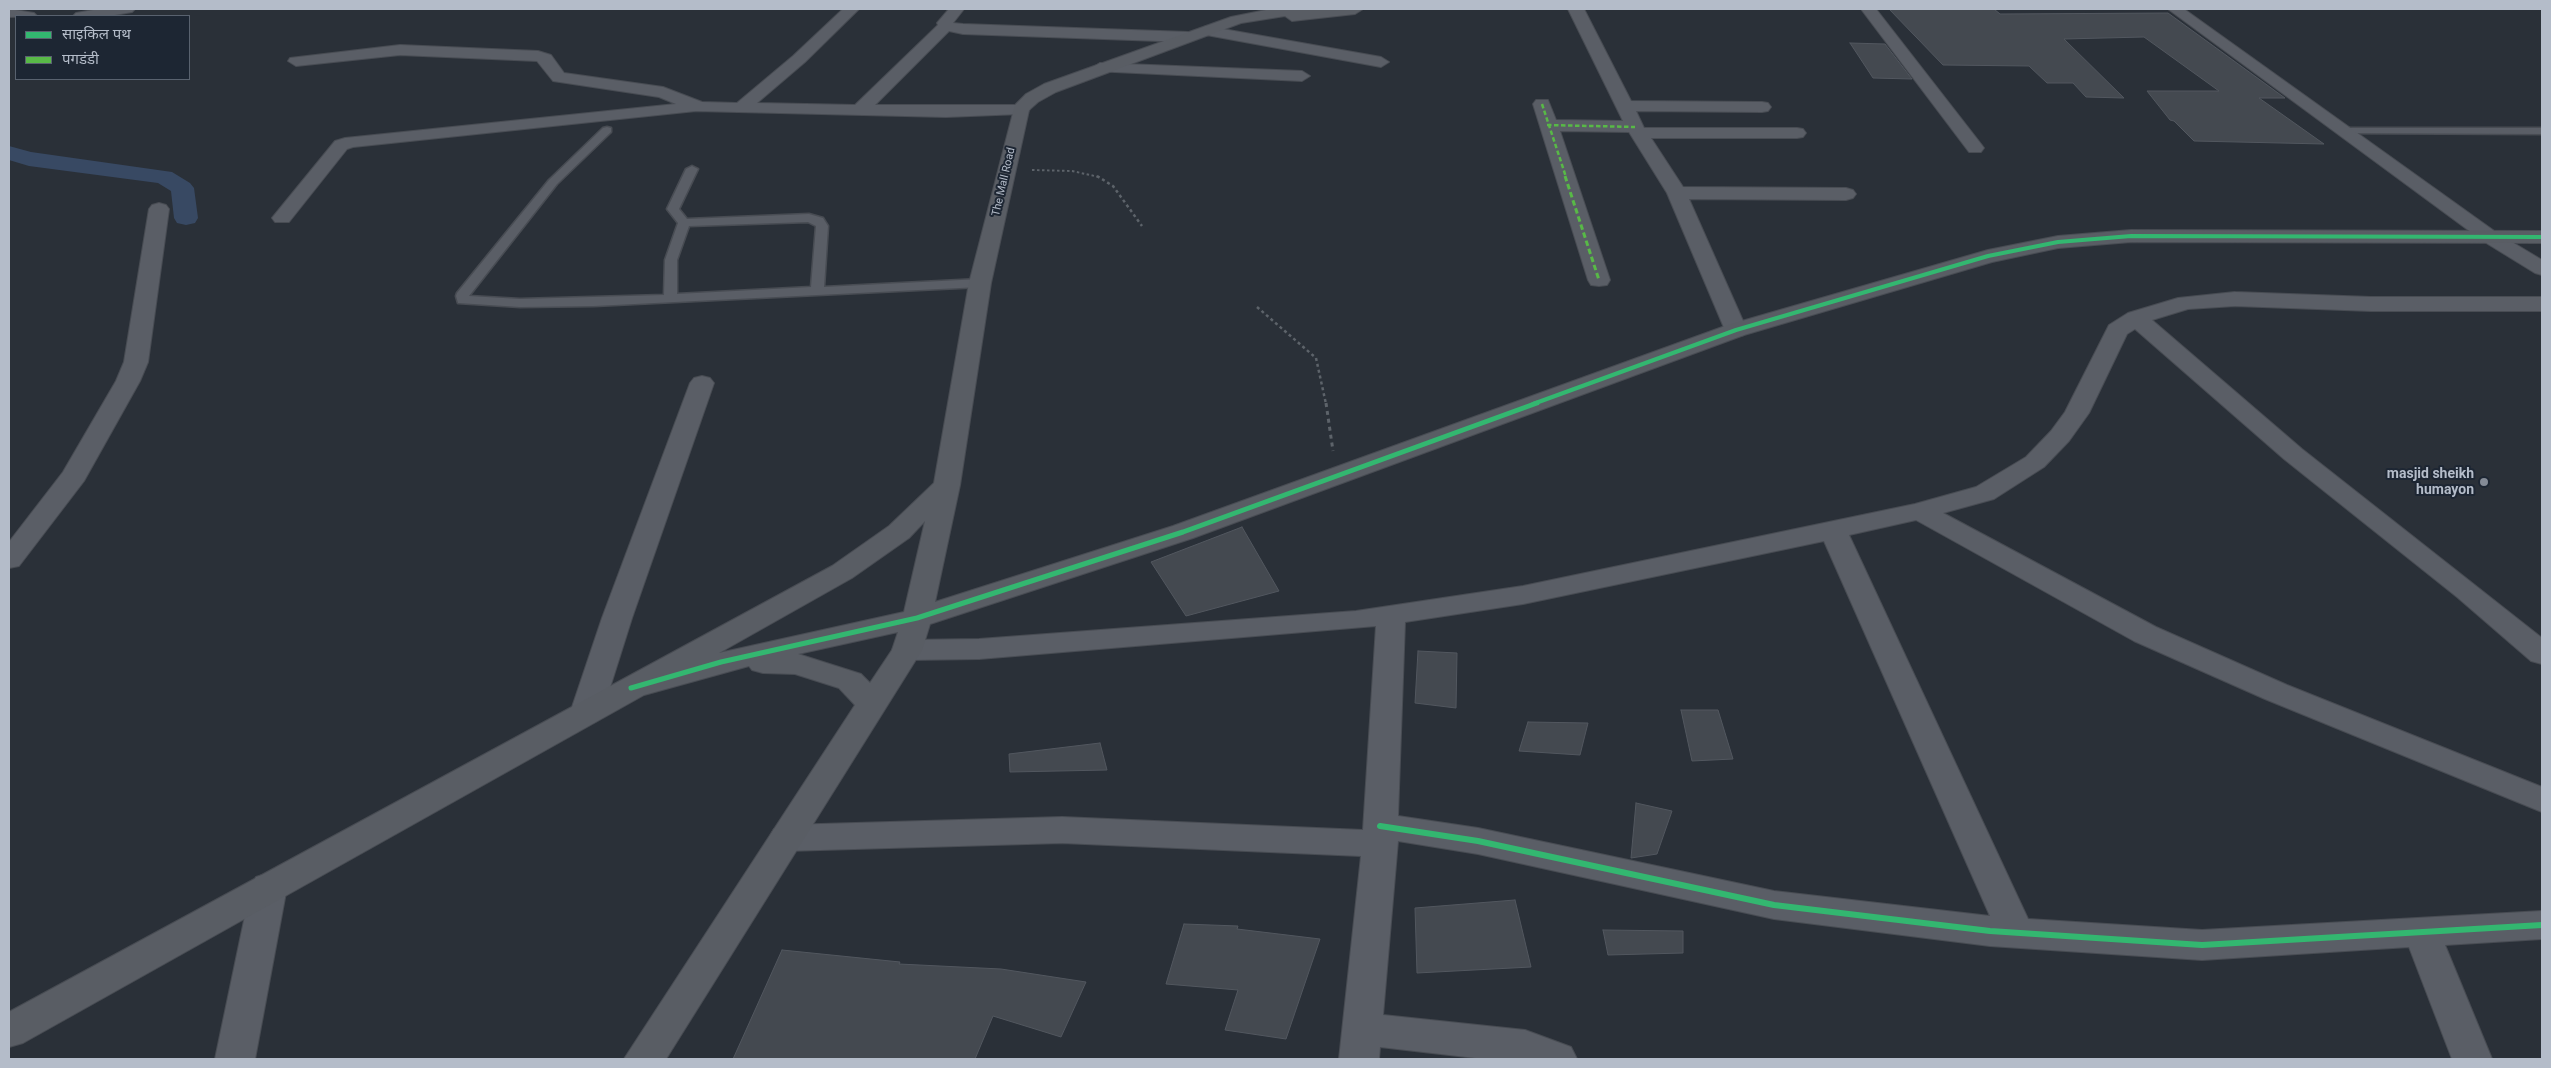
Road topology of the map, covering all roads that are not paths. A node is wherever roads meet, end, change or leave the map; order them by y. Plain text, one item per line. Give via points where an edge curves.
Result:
1 (127, 9) edge
2 (851, 9) edge
3 (957, 9) edge
4 (1309, 9) edge
5 (1355, 9) edge
6 (1576, 9) edge
7 (1868, 9) edge
8 (2175, 9) edge
9 (9, 13) edge
10 (22, 15) edge
11 (88, 15) edge
12 (1236, 20) junction
13 (946, 26) junction
14 (1197, 34) junction
15 (296, 61) dead end
16 (1381, 62) dead end
17 (1100, 68) junction
18 (1302, 76) dead end
19 (1542, 104) dead end
20 (1624, 106) junction
21 (699, 107) junction
22 (1762, 107) dead end
23 (740, 109) junction
24 (1021, 109) junction
25 (859, 111) junction
26 (1547, 125) junction
27 (607, 130) dead end
28 (1637, 130) junction
29 (2344, 131) junction
30 (2542, 131) edge
31 (1797, 133) dead end
32 (1975, 148) dead end
33 (692, 169) dead end
34 (1677, 193) junction
35 (1846, 194) dead end
36 (159, 209) dead end
37 (282, 218) dead end
38 (684, 223) junction
39 (2542, 237) edge
40 (2490, 238) junction
41 (2542, 269) edge
42 (1599, 280) dead end
43 (980, 283) junction
44 (817, 290) junction
45 (670, 298) junction
46 (2542, 304) edge
47 (2136, 318) junction
48 (1736, 330) junction
49 (702, 383) dead end
50 (947, 485) junction
51 (1920, 511) junction
52 (1833, 531) junction
53 (9, 560) edge
54 (1391, 615) junction
55 (918, 618) junction
56 (907, 650) junction
57 (2542, 654) edge
58 (721, 662) junction
59 (631, 688) junction
60 (873, 704) junction
61 (586, 713) junction
62 (2542, 800) edge
63 (1380, 835) junction
64 (786, 838) junction
65 (268, 887) junction
66 (2542, 926) edge
67 (2016, 933) junction
68 (2422, 933) junction
69 (9, 1031) edge
70 (1360, 1044) edge
71 (235, 1059) edge
72 (644, 1059) edge
73 (1557, 1059) edge
74 (2472, 1059) edge

1 - 11 street
2 - 23 street
3 - 13 street via 944,23
4 - 12 main road
5 - 12 main road
6 - 20 street
7 - 32 street
8 - 29 street
9 - 10 street
12 - 14 main road
13 - 14 street
13 - 25 street
14 - 16 street
14 - 17 main road
15 - 21 street via 400,50 538,56 545,58 559,78 663,92
17 - 18 street
17 - 24 main road via 1050,88
19 - 26 street
20 - 22 street
20 - 28 street
21 - 23 street
21 - 37 street via 351,142 341,145
23 - 25 street
24 - 25 street
24 - 43 main road, The Mall Road
26 - 28 street
26 - 42 street
27 - 45 lane via 553,182 462,296 463,300 520,303
28 - 31 street
28 - 34 street
29 - 30 lane
29 - 40 street
33 - 38 lane via 673,209
34 - 35 street
34 - 48 street
36 - 53 street via 136,362 128,381 75,475
38 - 44 lane via 809,218 819,221 822,226
38 - 45 lane via 671,260
39 - 40 main road
40 - 41 street
40 - 48 main road via 2131,236 2058,242 1988,256
43 - 44 lane
43 - 50 main road, The Mall Road
44 - 45 lane
46 - 47 street via 2371,304 2236,299 2186,303
47 - 51 street via 2117,330 2076,413 2035,462 1985,493
47 - 57 street via 2293,454
48 - 55 main road via 1183,532
49 - 61 street
50 - 55 main road, The Mall Road
50 - 59 main road via 899,532 842,572
51 - 52 street
51 - 62 street via 2145,634 2276,692
52 - 54 street via 1523,595
52 - 67 street
54 - 56 street via 1142,638 979,649
54 - 63 street
55 - 56 main road, The Mall Road
55 - 58 main road
56 - 60 main road, The Mall Road
58 - 59 main road
58 - 60 main road via 797,664 850,681
59 - 61 main road
60 - 64 main road, The Mall Road
61 - 65 main road
63 - 64 street via 1062,830
63 - 67 street via 1478,840 1774,905
63 - 70 street
64 - 72 main road, The Mall Road
65 - 69 main road
65 - 71 street
66 - 68 street
67 - 68 street via 2202,946
68 - 74 street
70 - 73 street via 1526,1047

